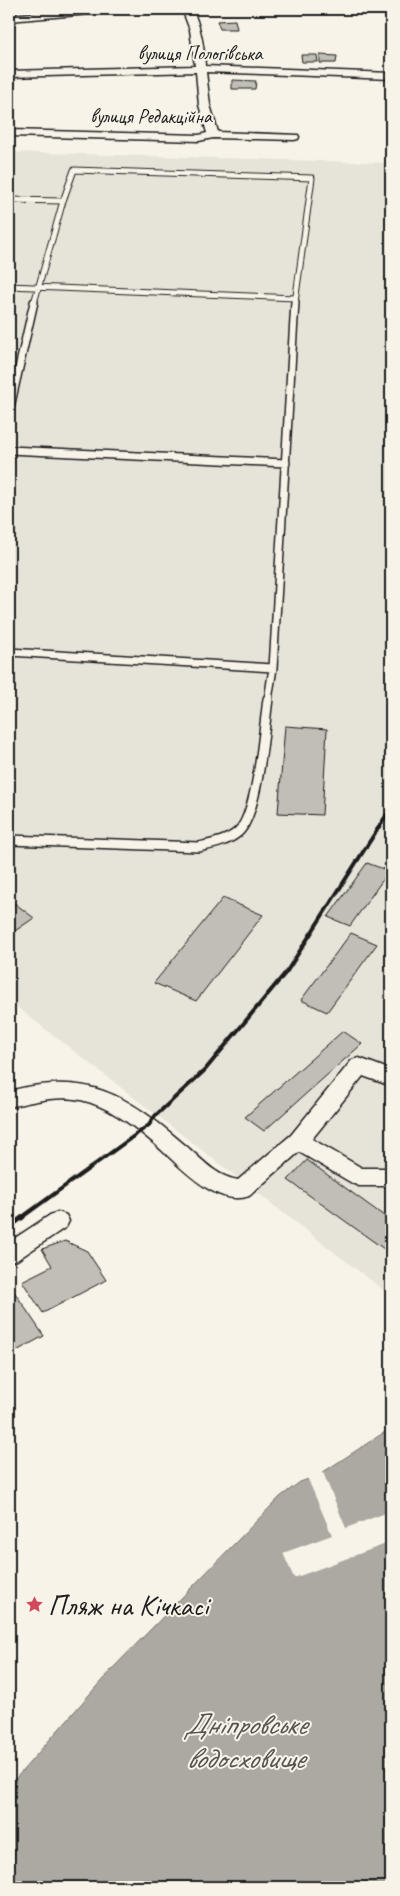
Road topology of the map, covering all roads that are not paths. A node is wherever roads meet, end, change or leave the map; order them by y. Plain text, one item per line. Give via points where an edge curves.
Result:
1 (113, 9) edge
2 (187, 9) edge
3 (9, 18) edge
4 (200, 69) junction
5 (9, 74) edge
6 (391, 76) edge
7 (9, 133) edge
8 (213, 135) junction
9 (294, 137) dead end
10 (9, 200) edge
11 (63, 201) junction
12 (9, 286) edge
13 (37, 288) junction
14 (296, 298) junction
15 (9, 412) edge
16 (9, 450) edge
17 (286, 463) junction
18 (9, 652) edge
19 (273, 668) junction
20 (9, 840) edge
21 (391, 1078) edge
22 (9, 1099) edge
23 (298, 1141) junction
24 (391, 1177) edge
25 (58, 1221) dead end
26 (9, 1253) edge

1 - 3 street
2 - 4 street via 196,34
4 - 5 street, вулиця Пологівська
4 - 6 street, вулиця Пологівська
4 - 8 street via 207,118
7 - 8 street, вулиця Редакційна via 199,138
8 - 9 street, вулиця Редакційна
10 - 11 lane
11 - 13 lane
11 - 14 lane via 74,170 312,178
12 - 13 lane
13 - 14 lane
13 - 15 lane
14 - 17 lane
16 - 17 lane
17 - 19 lane
18 - 19 lane
19 - 20 lane via 252,808 239,832 220,842 199,846
21 - 23 street via 359,1066
22 - 23 street via 32,1092 68,1089 110,1101 149,1126 216,1184 242,1190
23 - 24 street via 360,1177
25 - 26 street

